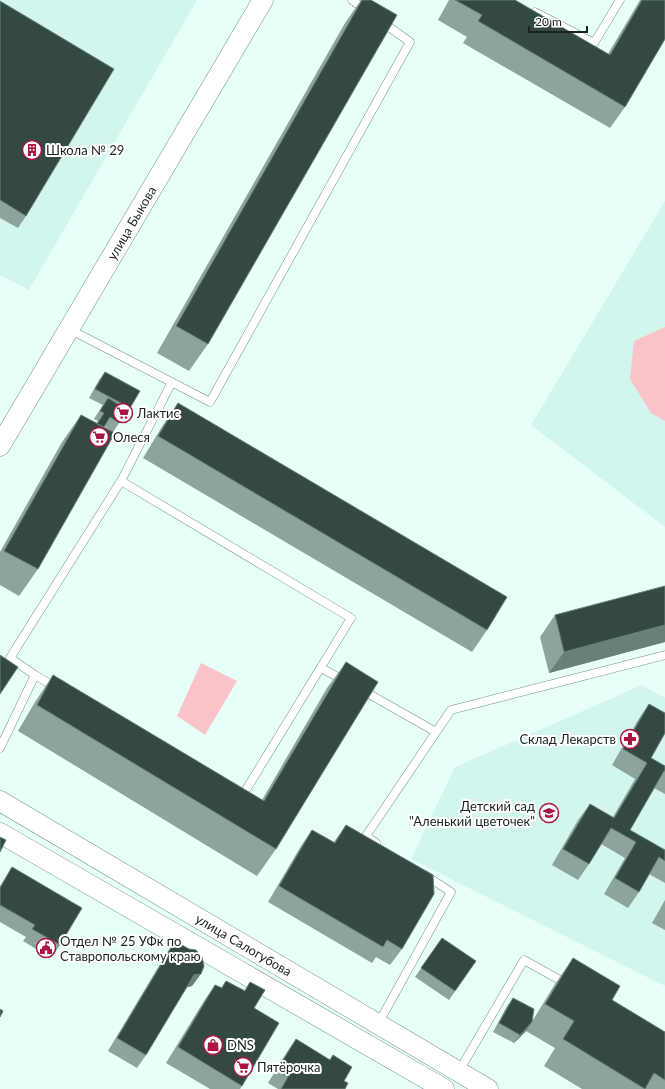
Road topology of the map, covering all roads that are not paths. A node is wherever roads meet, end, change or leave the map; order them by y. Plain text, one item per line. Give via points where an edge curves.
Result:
1 (263, 0) edge
2 (352, 0) edge
3 (620, 0) edge
4 (524, 7) edge
5 (69, 328) junction
6 (172, 382) junction
7 (0, 446) edge
8 (121, 481) junction
9 (665, 655) edge
10 (321, 668) junction
11 (35, 676) junction
12 (436, 732) junction
13 (0, 748) edge
14 (0, 801) edge
15 (0, 833) edge
16 (386, 849) edge
17 (418, 870) edge
18 (571, 987) edge
19 (378, 1024) junction
20 (459, 1072) junction
21 (444, 1089) edge
22 (488, 1089) edge

1 - 5 street, улица Быкова
2 - 6 lane via 410,42 210,402
3 - 4 lane via 594,43
5 - 6 lane
5 - 7 street, улица Быкова
6 - 8 lane
8 - 10 lane via 351,618
8 - 11 lane via 10,658
9 - 12 lane via 451,710
10 - 11 lane via 241,798
10 - 12 lane
11 - 13 lane
12 - 16 lane via 366,836
14 - 19 street, улица Салогубова
15 - 21 street, улица Салогубова
17 - 19 lane via 451,892
18 - 20 lane via 524,960
19 - 20 street, улица Салогубова
20 - 22 street, улица Салогубова

